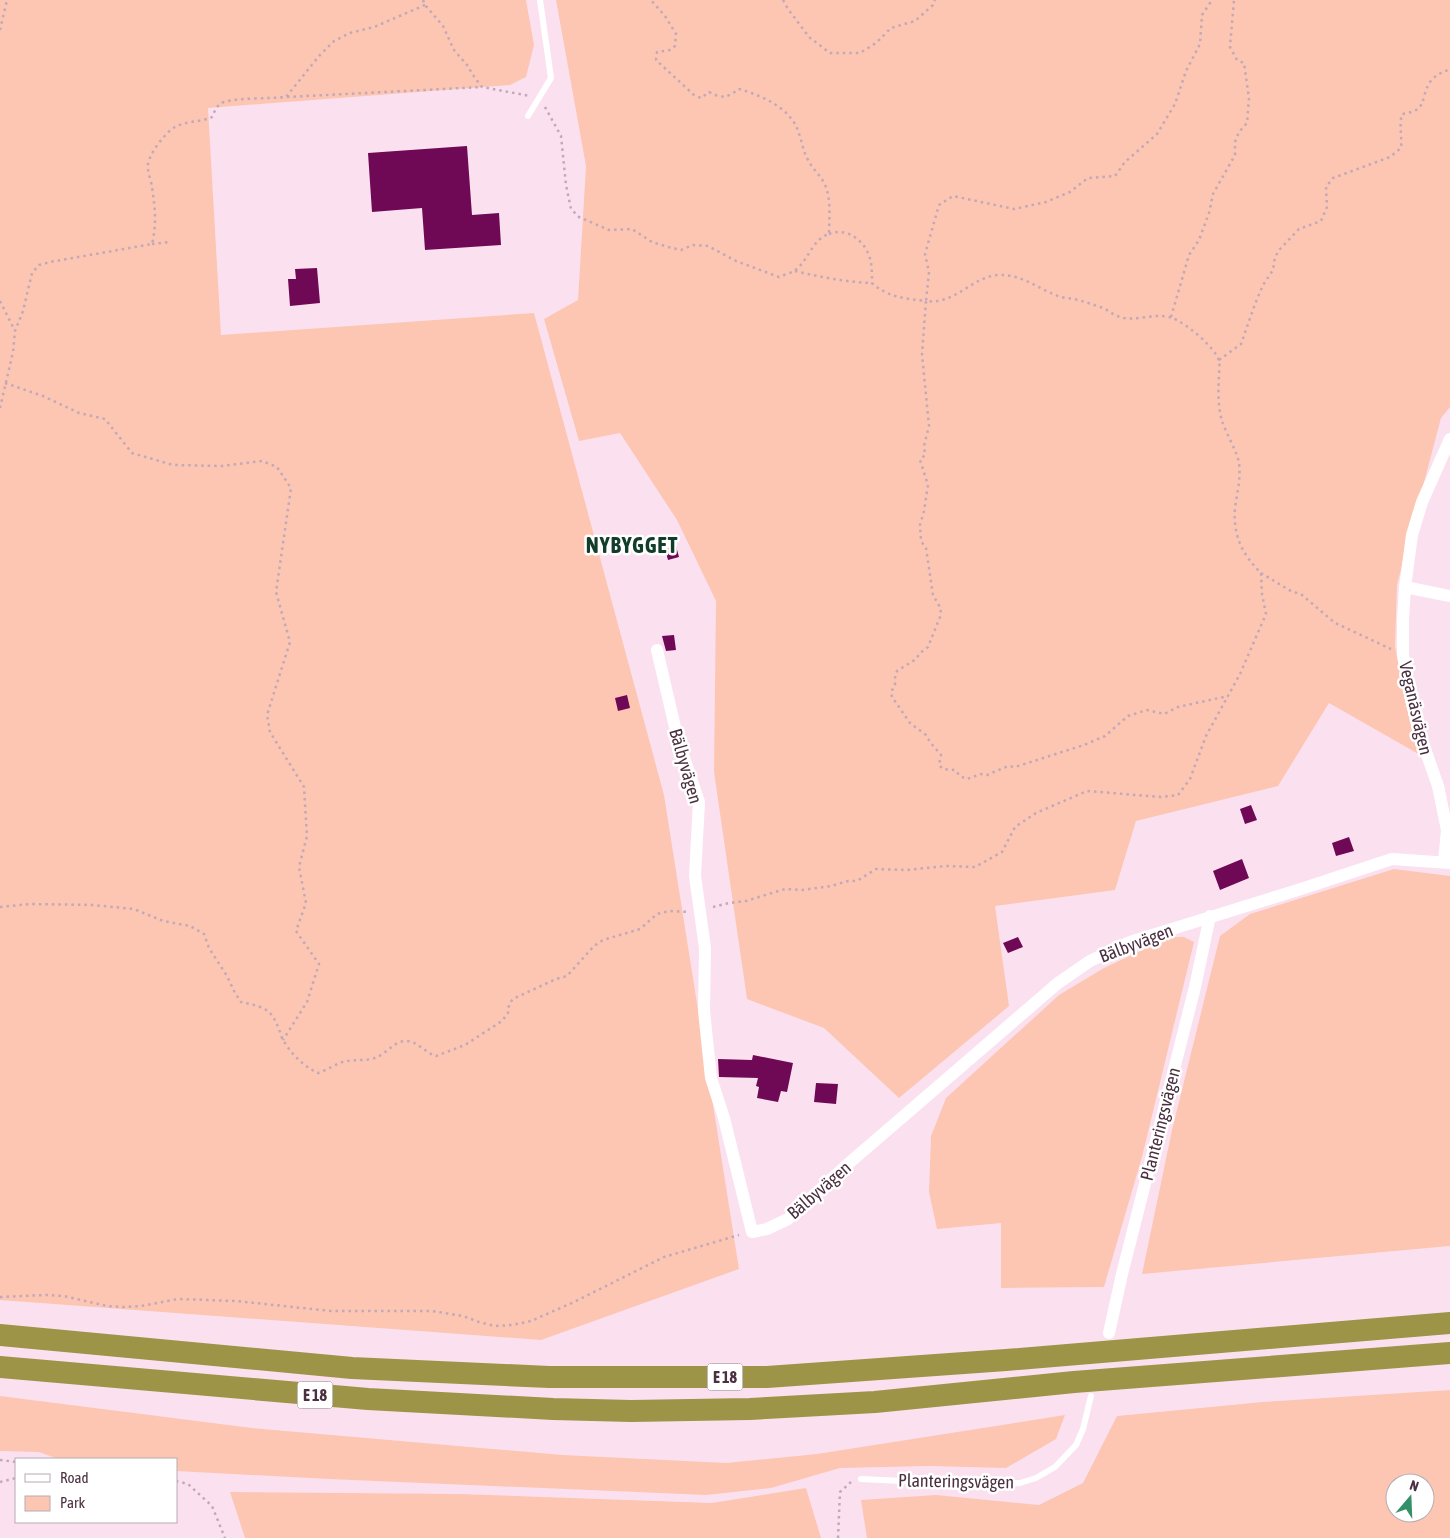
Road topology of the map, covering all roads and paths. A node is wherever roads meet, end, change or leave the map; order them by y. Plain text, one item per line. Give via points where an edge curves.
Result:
1 (7, 0) edge
2 (423, 0) edge
3 (540, 0) edge
4 (651, 0) edge
5 (783, 0) edge
6 (935, 0) edge
7 (1212, 0) edge
8 (1234, 0) edge
9 (425, 5) junction
10 (0, 30) edge
11 (1450, 69) edge
12 (482, 87) junction
13 (286, 97) junction
14 (539, 98) junction
15 (528, 116) dead end
16 (829, 234) junction
17 (169, 242) dead end
18 (152, 244) junction
19 (794, 270) junction
20 (872, 283) junction
21 (0, 301) edge
22 (926, 302) junction
23 (1171, 317) junction
24 (15, 331) junction
25 (1219, 360) junction
26 (5, 383) junction
27 (0, 408) edge
28 (1450, 439) edge
29 (1261, 573) junction
30 (1405, 587) junction
31 (1450, 596) edge
32 (657, 650) dead end
33 (1403, 655) junction
34 (1228, 696) junction
35 (1447, 863) edge
36 (0, 907) edge
37 (700, 912) junction
38 (1210, 916) junction
39 (283, 1040) junction
40 (752, 1232) junction
41 (0, 1297) edge
42 (1450, 1323) edge
43 (1109, 1333) dead end
44 (0, 1335) edge
45 (1450, 1353) edge
46 (0, 1367) edge
47 (1091, 1396) dead end
48 (0, 1460) edge
49 (15, 1462) edge
50 (15, 1478) edge
51 (861, 1478) joint
52 (0, 1482) edge
53 (178, 1482) edge
54 (225, 1538) edge
55 (838, 1538) edge

1 - 10 path
2 - 9 path
3 - 14 lane via 551,78
4 - 16 path via 676,34 675,46 658,52 656,60 694,95 701,98 709,92 720,97 729,96 739,89 757,94 788,114 810,164 824,182 829,203
5 - 6 path via 809,37 830,53 860,53 891,28 915,21
7 - 22 path via 1202,15 1200,44 1186,71 1175,104 1157,134 1125,162 1115,176 1088,178 1070,192 1046,202 1014,209 953,196 939,205 925,254 929,272
8 - 23 path via 1230,47 1237,60 1244,63 1249,98 1247,123 1239,132 1235,155 1213,194 1199,240 1189,255
9 - 12 path via 444,26 454,50
9 - 13 path via 334,41
11 - 25 path via 1430,81 1420,108 1402,114 1399,124 1401,148 1390,157 1333,178 1326,187 1327,206 1321,221 1299,229 1280,249 1241,344
12 - 13 path
12 - 14 path
13 - 18 path via 220,104 212,117 205,121 182,124 172,129 153,151 148,165 155,207 156,227
14 - 15 lane
14 - 19 path via 561,136 571,209 579,217 609,230 632,229 652,242 681,250 693,245 708,246 736,261 779,277
16 - 19 path via 822,236
16 - 20 path via 838,230 854,236 864,246 871,262
17 - 18 path
18 - 24 path via 39,265 32,273
19 - 20 path via 854,283
20 - 22 path via 888,295
21 - 24 path
22 - 23 path via 952,298 985,278 999,275 1016,277 1044,291 1102,308 1121,318
22 - 34 path via 922,354 929,426 925,455 920,460 928,485 920,525 933,595 941,609 928,647 897,670 891,692 910,722 926,735 941,755 939,765 943,769 955,770 967,779 987,775 1084,745 1105,736 1128,716 1147,710 1164,714 1178,706
23 - 25 path via 1184,322
24 - 26 path
25 - 29 path via 1218,396 1222,419 1239,460 1235,510 1237,536 1248,560
26 - 27 path
26 - 39 path via 79,413 105,419 132,453 173,465 222,466 262,461 277,467 291,488 276,592 290,642 267,715 270,732 304,787 308,836 299,866 306,903 296,931 319,964 307,1002
28 - 30 street, Veganäsvägen via 1422,502 1412,535
29 - 33 path via 1302,595 1336,623
29 - 34 path via 1266,614
30 - 31 street
30 - 33 street, Veganäsvägen
32 - 37 street, Bälbyvägen via 678,740 699,802 695,876
33 - 35 street, Veganäsvägen via 1416,721 1438,786 1447,830
34 - 37 path via 1206,736 1190,779 1178,795 1161,798 1087,791 1015,827 1002,852 975,867 876,870 857,881 802,890 785,888
35 - 38 street, Bälbyvägen via 1392,859
36 - 39 path via 30,904 134,909 163,921 190,926 204,934 241,1002 269,1012
37 - 39 path via 656,914 640,929 603,940 567,976 513,999 502,1021 465,1045 436,1056 406,1041 369,1060 346,1060 318,1073 305,1066
37 - 40 street, Bälbyvägen via 705,948 704,1011 711,1078
38 - 40 street, Bälbyvägen via 1130,942 1070,974 788,1219
38 - 43 street, Planteringsvägen
40 - 41 path via 664,1257 574,1302 512,1325 495,1326 432,1311 331,1311 236,1301 178,1299 123,1307 64,1296
42 - 44 highway, E 18 via 767,1377 549,1377 352,1368
45 - 46 highway, E 18 via 1074,1382 875,1402 631,1411 368,1399
47 - 51 lane, Planteringsvägen via 1076,1445 1055,1467 1036,1478 1020,1483 986,1485
48 - 49 path
50 - 52 path
51 - 55 path via 840,1492
53 - 54 path via 188,1484 212,1506

